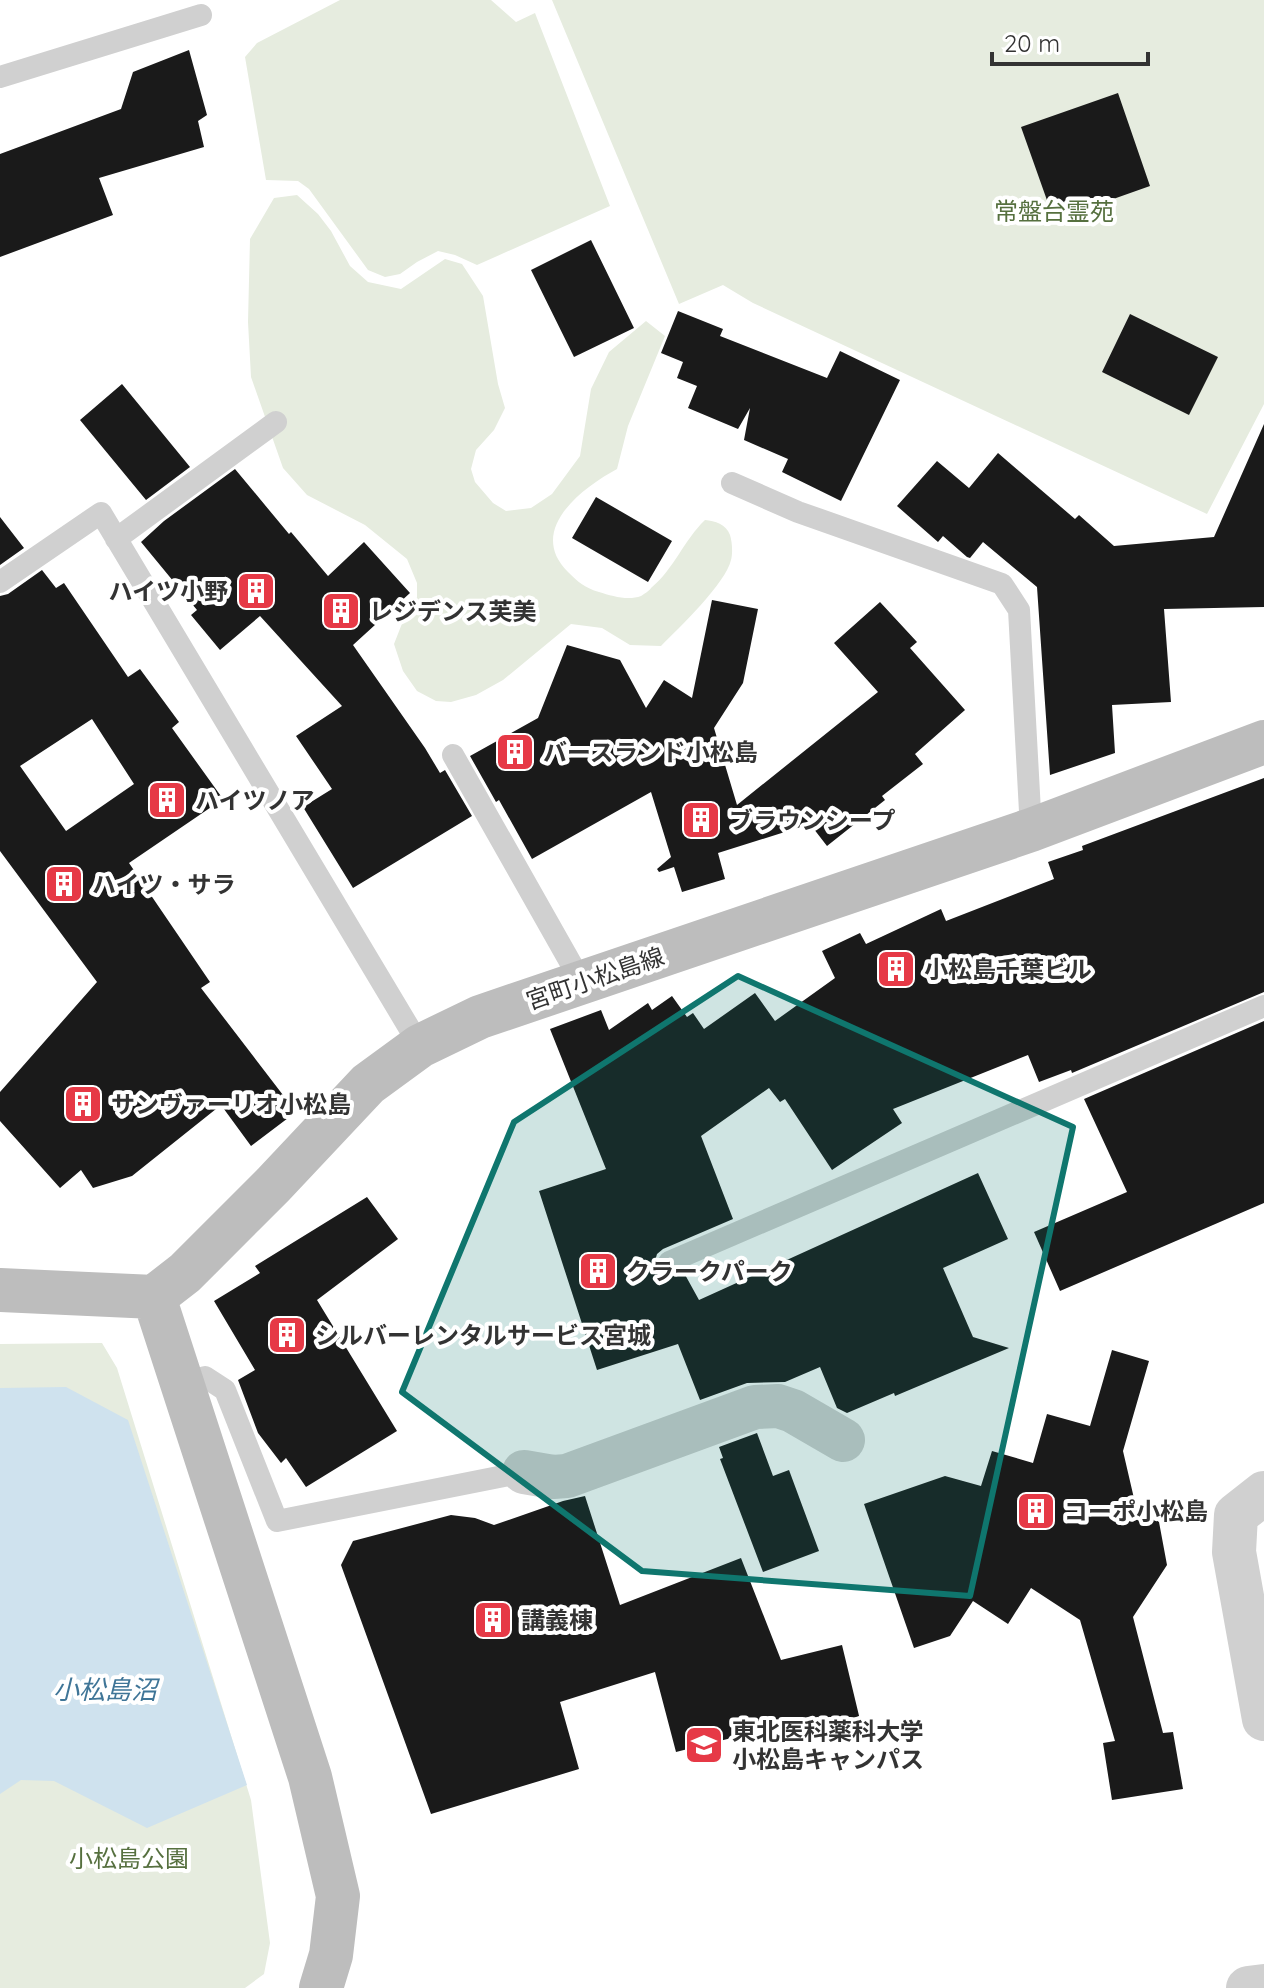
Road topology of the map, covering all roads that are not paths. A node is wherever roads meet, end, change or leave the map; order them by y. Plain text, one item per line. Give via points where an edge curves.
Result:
1 (201, 15) dead end
2 (0, 77) edge
3 (276, 422) dead end
4 (732, 483) dead end
5 (116, 539) junction
6 (0, 582) edge
7 (1264, 742) edge
8 (453, 755) dead end
9 (1031, 830) junction
10 (582, 983) junction
11 (1264, 1006) edge
12 (420, 1046) junction
13 (669, 1262) dead end
14 (0, 1290) edge
15 (154, 1297) junction
16 (183, 1383) junction
17 (843, 1440) dead end
18 (524, 1472) joint
19 (1264, 1493) edge
20 (1264, 1719) edge
21 (1264, 1986) edge
22 (321, 1988) edge
23 (1248, 1988) edge

1 - 2 lane
3 - 5 lane
4 - 9 lane via 798,512 1002,584 1019,610
5 - 6 lane via 101,513
5 - 12 lane
7 - 9 street, 宮町小松島線
8 - 10 lane
9 - 10 street, 宮町小松島線
10 - 12 street, 宮町小松島線 via 480,1017
11 - 13 lane
12 - 15 street, 宮町小松島線 via 368,1084 185,1273
14 - 15 street
15 - 16 street
16 - 18 lane via 205,1377 225,1390 277,1521
16 - 22 street via 310,1777 338,1896
17 - 18 street via 793,1411 755,1407 567,1476
19 - 20 street via 1236,1515 1234,1552
21 - 23 street

